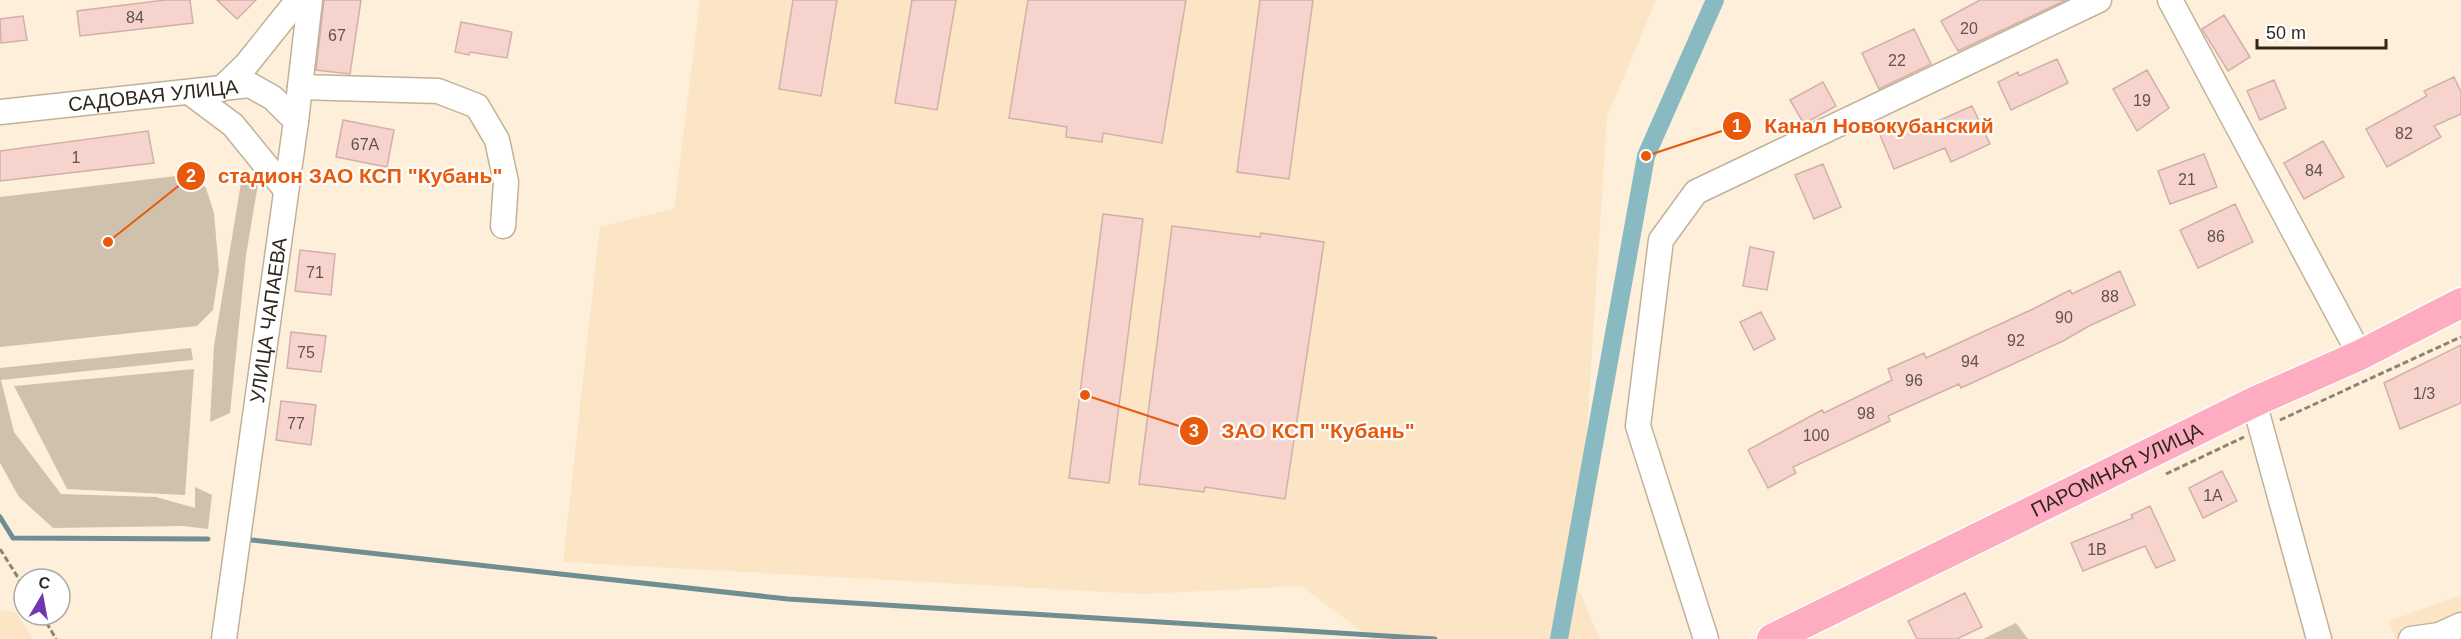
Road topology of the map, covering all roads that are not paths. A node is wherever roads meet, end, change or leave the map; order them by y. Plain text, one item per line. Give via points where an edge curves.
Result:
1 (298, 0) edge
2 (310, 0) edge
3 (2099, 0) edge
4 (2170, 0) edge
5 (300, 87) junction
6 (221, 89) junction
7 (189, 92) junction
8 (0, 112) edge
9 (296, 121) junction
10 (286, 190) junction
11 (502, 226) dead end
12 (2461, 303) edge
13 (2360, 355) junction
14 (2257, 415) junction
15 (2461, 625) edge
16 (224, 639) edge
17 (1706, 639) edge
18 (1772, 639) edge
19 (2319, 639) edge
20 (2411, 639) edge

1 - 6 street via 246,65
2 - 5 street, УЛИЦА ЧАПАЕВА
3 - 17 street via 1696,192 1661,240 1638,426
4 - 13 street
5 - 9 street, УЛИЦА ЧАПАЕВА
5 - 11 street via 438,91 477,106 497,140 506,182
6 - 7 street, САДОВАЯ УЛИЦА
6 - 9 street, САДОВАЯ УЛИЦА via 250,85 273,98
7 - 8 street, САДОВАЯ УЛИЦА
7 - 10 street via 233,125
9 - 10 street, УЛИЦА ЧАПАЕВА
10 - 16 street, УЛИЦА ЧАПАЕВА
12 - 13 main road, ПАРОМНАЯ УЛИЦА
13 - 14 main road, ПАРОМНАЯ УЛИЦА
14 - 18 main road, ПАРОМНАЯ УЛИЦА
14 - 19 street
15 - 20 street via 2439,635

